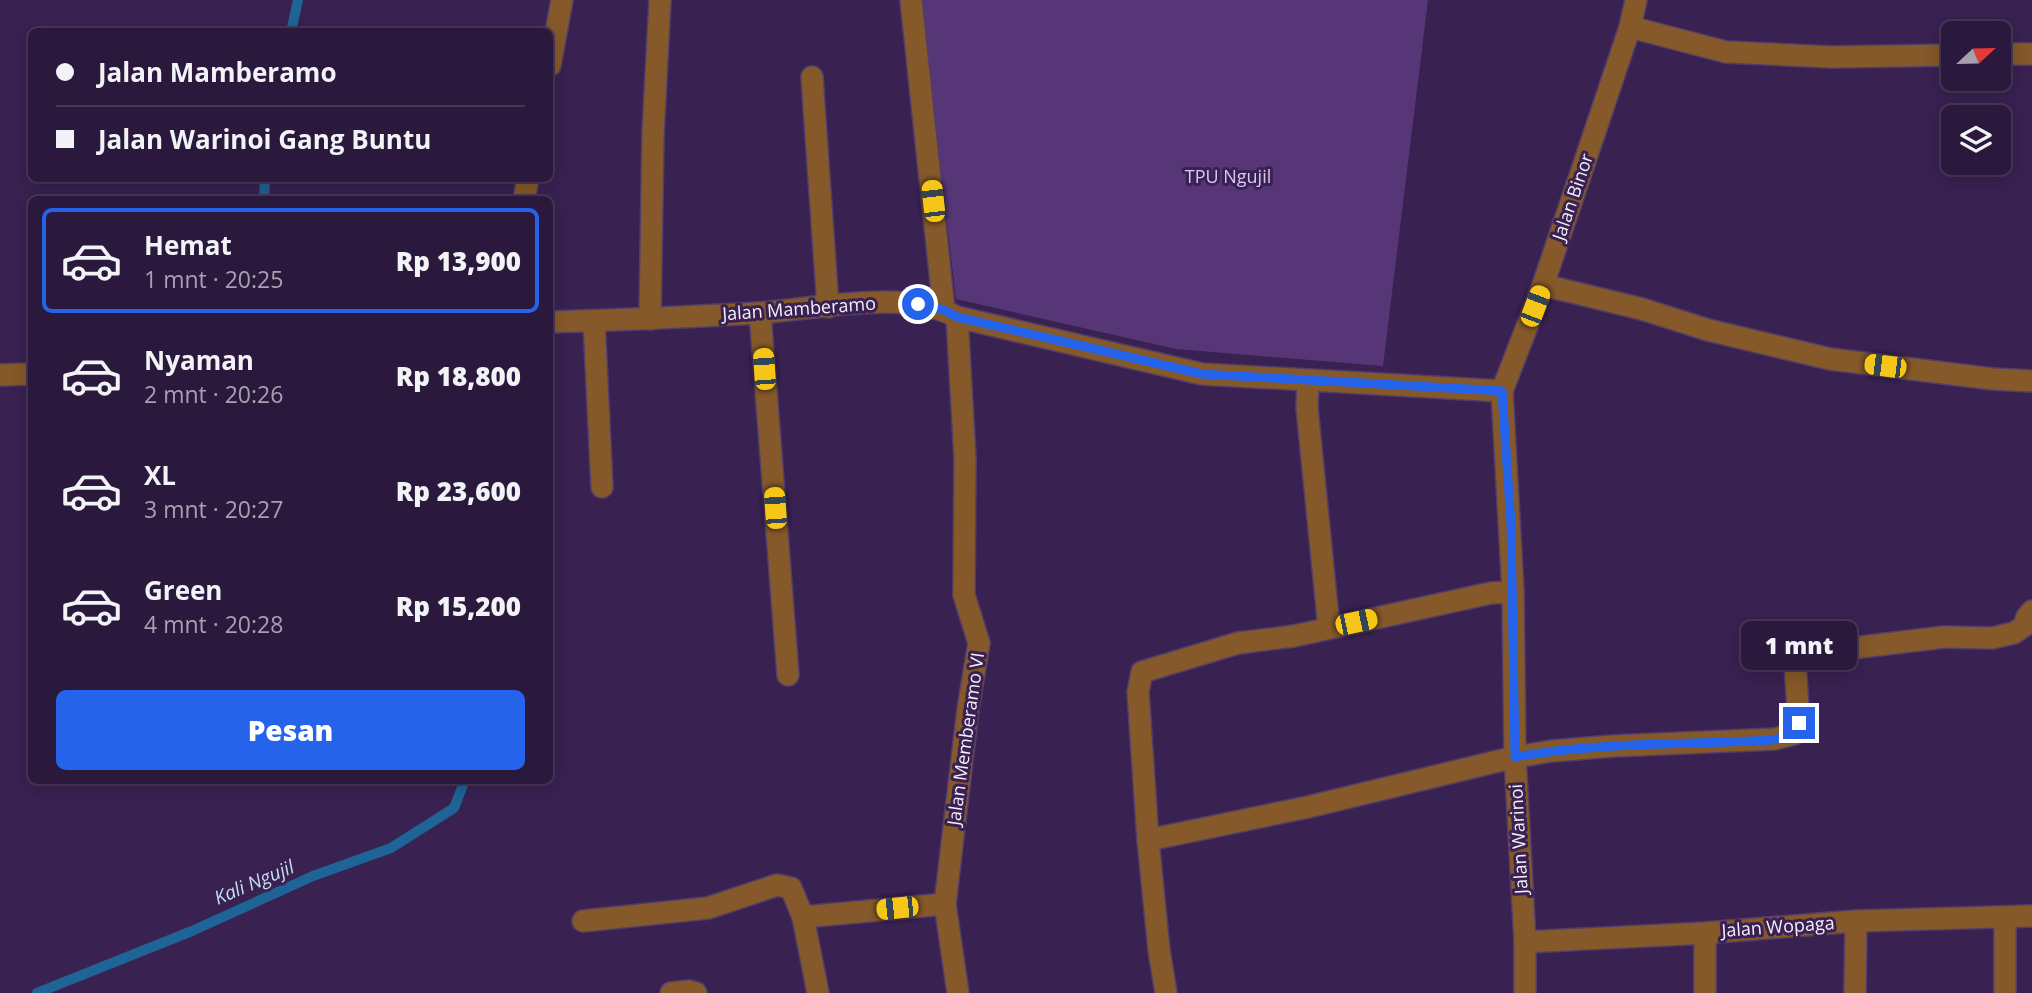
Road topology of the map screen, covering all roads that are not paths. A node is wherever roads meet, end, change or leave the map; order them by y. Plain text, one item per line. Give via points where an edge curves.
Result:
1 (562, 0) edge
2 (660, 0) edge
3 (911, 0) edge
4 (1636, 0) edge
5 (1630, 27) junction
6 (553, 49) edge
7 (2011, 54) edge
8 (2032, 54) edge
9 (1941, 55) edge
10 (812, 77) dead end
11 (1543, 285) junction
12 (828, 307) junction
13 (760, 313) junction
14 (951, 314) junction
15 (650, 318) junction
16 (594, 320) junction
17 (553, 322) edge
18 (28, 374) edge
19 (0, 375) edge
20 (1308, 380) junction
21 (2032, 381) edge
22 (1502, 391) junction
23 (602, 487) dead end
24 (1513, 592) junction
25 (2032, 611) edge
26 (1329, 628) junction
27 (788, 675) dead end
28 (1515, 757) junction
29 (1148, 840) junction
30 (944, 904) junction
31 (2032, 916) edge
32 (803, 917) junction
33 (2005, 917) junction
34 (583, 920) dead end
35 (1856, 921) junction
36 (1705, 933) junction
37 (1525, 942) junction
38 (671, 993) edge
39 (696, 993) edge
40 (818, 993) edge
41 (958, 993) edge
42 (1166, 993) edge
43 (1525, 993) edge
44 (1705, 993) edge
45 (1855, 993) edge
46 (2005, 993) edge

1 - 6 street
2 - 15 street
3 - 14 street, Jalan Memberamo VI
4 - 5 street, Jalan Binor
5 - 9 street via 1726,52
5 - 11 street, Jalan Binor
7 - 8 street
10 - 12 street
11 - 21 street via 1830,359
11 - 22 street, Jalan Binor
12 - 13 street, Jalan Mamberamo
12 - 14 street, Jalan Mamberamo via 886,302 918,304
13 - 15 street, Jalan Mamberamo
13 - 27 street
14 - 20 street, Jalan Mamberamo via 1202,374
14 - 30 street, Jalan Memberamo VI via 965,458 964,595 979,643
15 - 16 street, Jalan Mamberamo
16 - 17 street, Jalan Mamberamo
16 - 23 street
18 - 19 street
20 - 22 street, Jalan Mamberamo
20 - 26 street
22 - 24 street, Jalan Warinoi
24 - 26 street
24 - 28 street, Jalan Warinoi
25 - 28 street via 2020,630 2006,635 1944,637 1802,654 1795,663 1799,723 1794,734 1772,740 1613,746
26 - 29 street via 1238,643 1142,672 1139,692
28 - 29 street
28 - 37 street, Jalan Warinoi
29 - 42 street
30 - 32 street
30 - 41 street, Jalan Memberamo VI
31 - 33 street, Jalan Wopaga
32 - 34 street via 790,888 777,885 708,908
32 - 40 street
33 - 35 street, Jalan Wopaga
33 - 46 street
35 - 36 street, Jalan Wopaga
35 - 45 street
36 - 37 street, Jalan Wopaga
36 - 44 street
37 - 43 street, Jalan Warinoi
38 - 39 street

